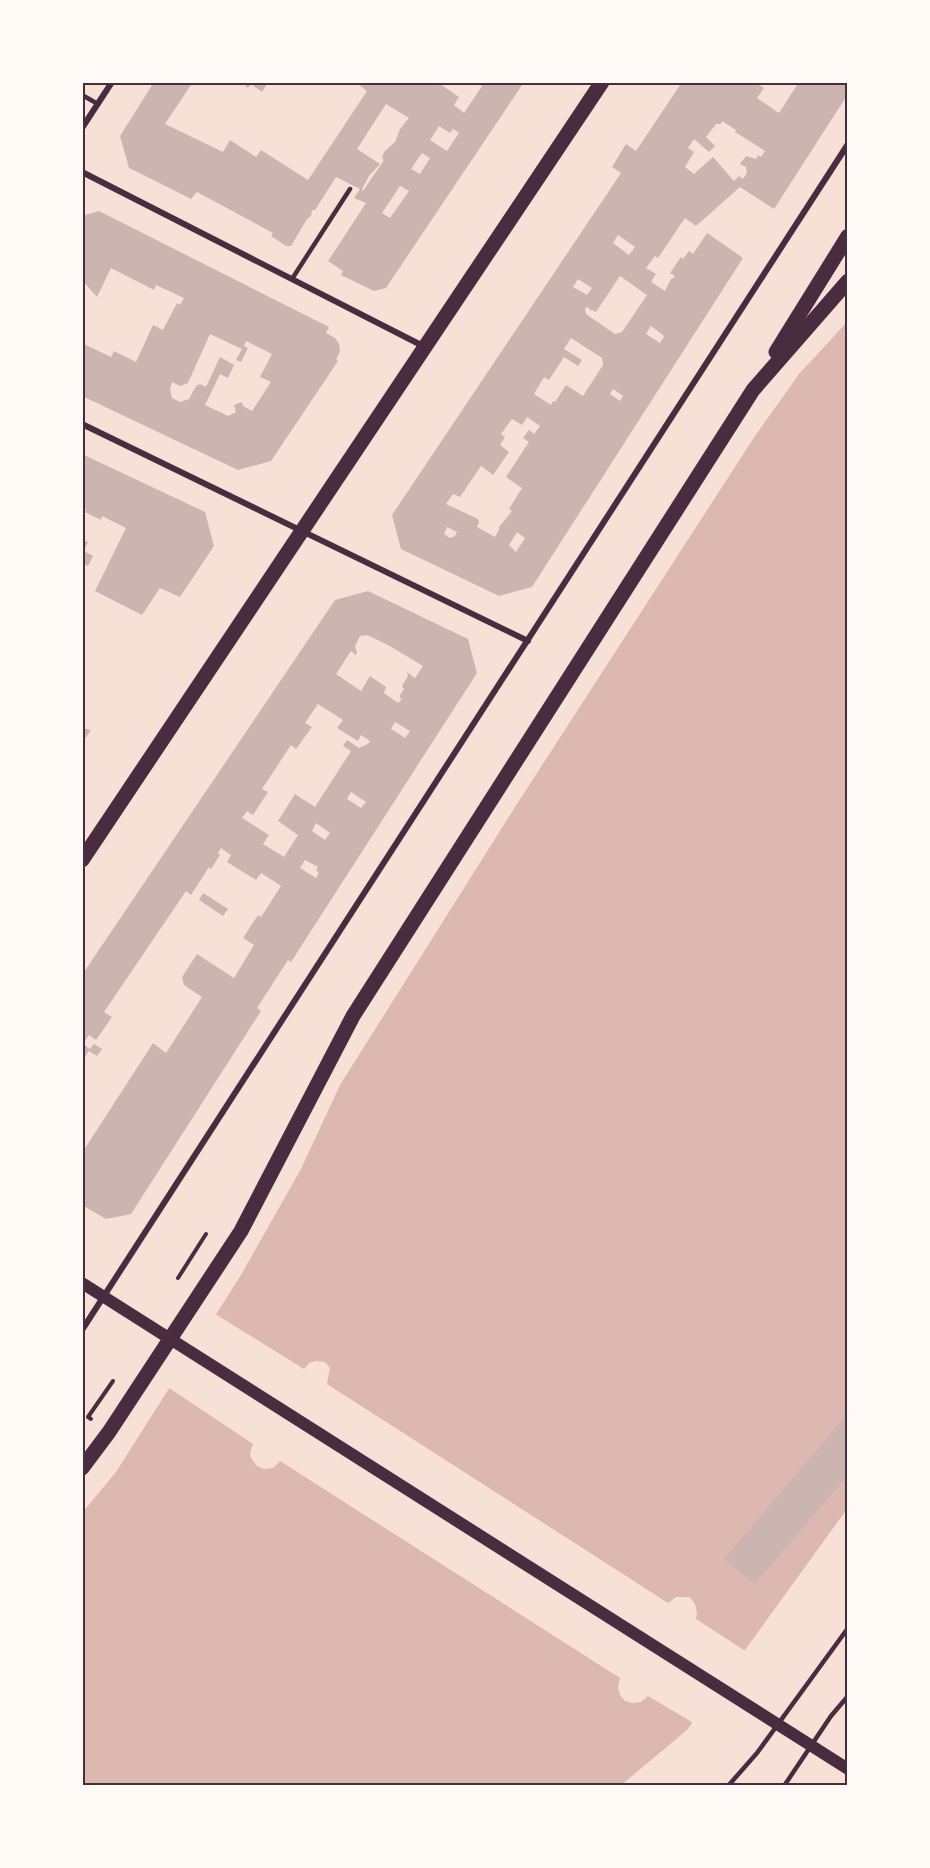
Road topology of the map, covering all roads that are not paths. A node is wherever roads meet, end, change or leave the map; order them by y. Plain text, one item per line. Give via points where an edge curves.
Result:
1 (112, 82) edge
2 (602, 82) edge
3 (82, 95) edge
4 (98, 104) junction
5 (82, 128) edge
6 (848, 144) edge
7 (82, 172) edge
8 (350, 189) dead end
9 (848, 236) edge
10 (292, 279) junction
11 (848, 281) edge
12 (426, 347) junction
13 (753, 390) junction
14 (82, 424) edge
15 (304, 530) junction
16 (528, 641) junction
17 (82, 860) edge
18 (82, 1283) edge
19 (103, 1297) junction
20 (82, 1330) edge
21 (82, 1468) edge
22 (848, 1628) edge
23 (848, 1696) edge
24 (811, 1746) junction
25 (848, 1769) edge
26 (728, 1785) edge
27 (784, 1785) edge

1 - 4 street
2 - 12 main road
3 - 4 lane
4 - 5 street
6 - 16 street
7 - 10 street
8 - 10 lane
9 - 13 main road
10 - 12 street
11 - 13 main road
12 - 15 main road
13 - 21 main road via 353,1016 241,1231
14 - 15 street
15 - 16 street
15 - 17 main road
16 - 19 street
18 - 19 main road
19 - 20 street
19 - 24 main road
22 - 26 lane via 757,1753
23 - 24 lane
24 - 25 main road
24 - 27 lane

